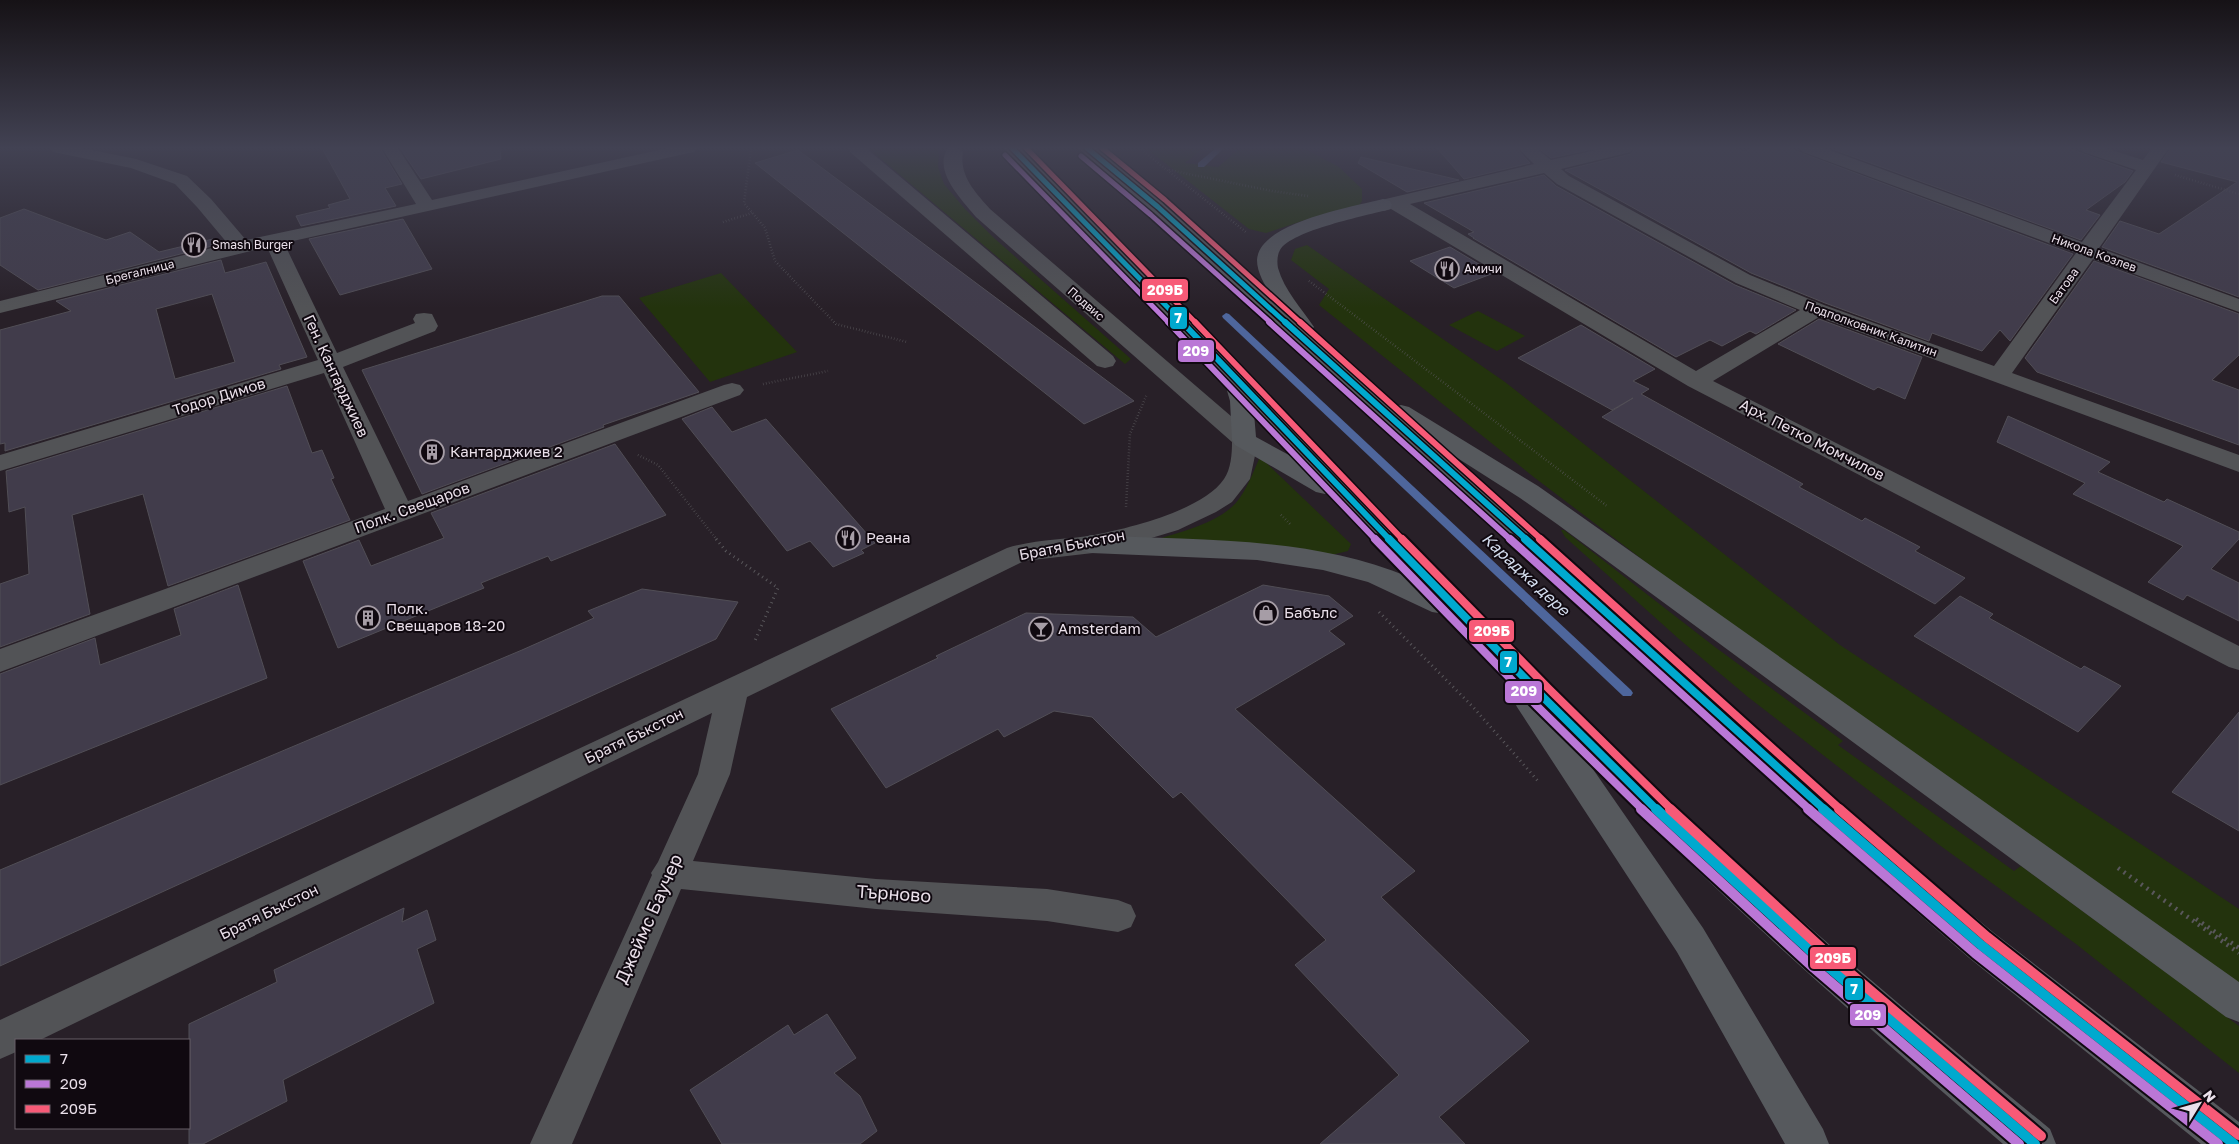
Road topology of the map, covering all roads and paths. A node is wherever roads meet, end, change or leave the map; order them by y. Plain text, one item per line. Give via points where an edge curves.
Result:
1 (202, 201) edge
2 (423, 201) edge
3 (452, 201) edge
4 (744, 201) edge
5 (918, 201) edge
6 (972, 201) edge
7 (1064, 201) edge
8 (1151, 201) edge
9 (1207, 201) edge
10 (1400, 201) edge
11 (1602, 201) edge
12 (1954, 201) edge
13 (2121, 201) edge
14 (1389, 204) junction
15 (427, 207) junction
16 (752, 213) junction
17 (723, 222) dead end
18 (273, 240) junction
19 (241, 247) junction
20 (1269, 251) junction
21 (2088, 251) junction
22 (2239, 306) edge
23 (0, 307) edge
24 (1817, 309) junction
25 (424, 319) dead end
26 (907, 342) dead end
27 (1105, 361) dead end
28 (330, 364) junction
29 (1330, 364) junction
30 (828, 371) dead end
31 (1999, 375) junction
32 (1235, 378) junction
33 (1696, 381) junction
34 (732, 390) joint
35 (1148, 392) dead end
36 (1244, 440) junction
37 (590, 443) junction
38 (0, 463) edge
39 (2239, 464) edge
40 (1352, 501) junction
41 (1609, 508) dead end
42 (400, 512) junction
43 (1125, 536) junction
44 (1091, 544) junction
45 (1375, 609) dead end
46 (1462, 615) junction
47 (1496, 650) junction
48 (2239, 659) edge
49 (0, 661) edge
50 (733, 689) junction
51 (1543, 786) dead end
52 (2110, 862) dead end
53 (668, 873) junction
54 (2151, 890) junction
55 (1118, 916) dead end
56 (2239, 948) edge
57 (2239, 953) edge
58 (2239, 1004) edge
59 (0, 1040) edge
60 (551, 1144) edge
61 (1808, 1144) edge
62 (2035, 1144) edge
63 (2234, 1144) edge

1 - 19 street
2 - 15 street
3 - 15 street, Брегалница
4 - 16 path
5 - 27 street
6 - 36 street, Подвис
7 - 32 highway
8 - 29 highway
9 - 20 path
10 - 14 street
11 - 24 street, Подполковник Калитин via 1727,271
12 - 21 street, Никола Козлев
13 - 21 street, Батова
14 - 20 highway via 1292,232
14 - 33 street, Арх. Петко Момчилов
15 - 18 street, Брегалница
16 - 17 path
16 - 26 path via 765,228 775,261 836,324
18 - 19 street, Брегалница
18 - 28 street, Ген. Кантарджиев
19 - 23 street, Брегалница
20 - 29 highway via 1270,273
20 - 41 path
21 - 22 street, Никола Козлев
21 - 31 street, Батова
24 - 31 street, Подполковник Калитин
24 - 33 street
25 - 28 street, Тодор Димов via 427,326
28 - 38 street, Тодор Димов
28 - 42 street, Ген. Кантарджиев
29 - 58 highway via 1536,498
29 - 63 highway via 1867,848 1981,945
30 - 34 path
31 - 39 street, Подполковник Калитин
32 - 36 highway via 1242,401
32 - 40 highway
33 - 48 street, Арх. Петко Момчилов
34 - 37 street, Полк. Свещаров
35 - 43 path via 1130,434
36 - 40 highway
36 - 43 street, Братя Бъкстон via 1240,473 1223,496 1190,516
37 - 42 street, Полк. Свещаров
37 - 50 path via 627,450 658,465 726,551 778,588
40 - 46 highway
42 - 49 street, Полк. Свещаров
43 - 44 street, Братя Бъкстон
44 - 46 highway via 1231,550 1326,562 1381,577
44 - 50 street, Братя Бъкстон via 1017,554
45 - 51 path via 1473,707
46 - 47 highway
47 - 61 highway via 1690,940
47 - 62 highway via 1710,861 1914,1043
50 - 53 street, Джеймс Баучер via 714,774
50 - 59 street, Братя Бъкстон
52 - 54 path
53 - 55 street, Търново via 876,894 1047,905
53 - 60 street, Джеймс Баучер
54 - 56 path
54 - 57 path

